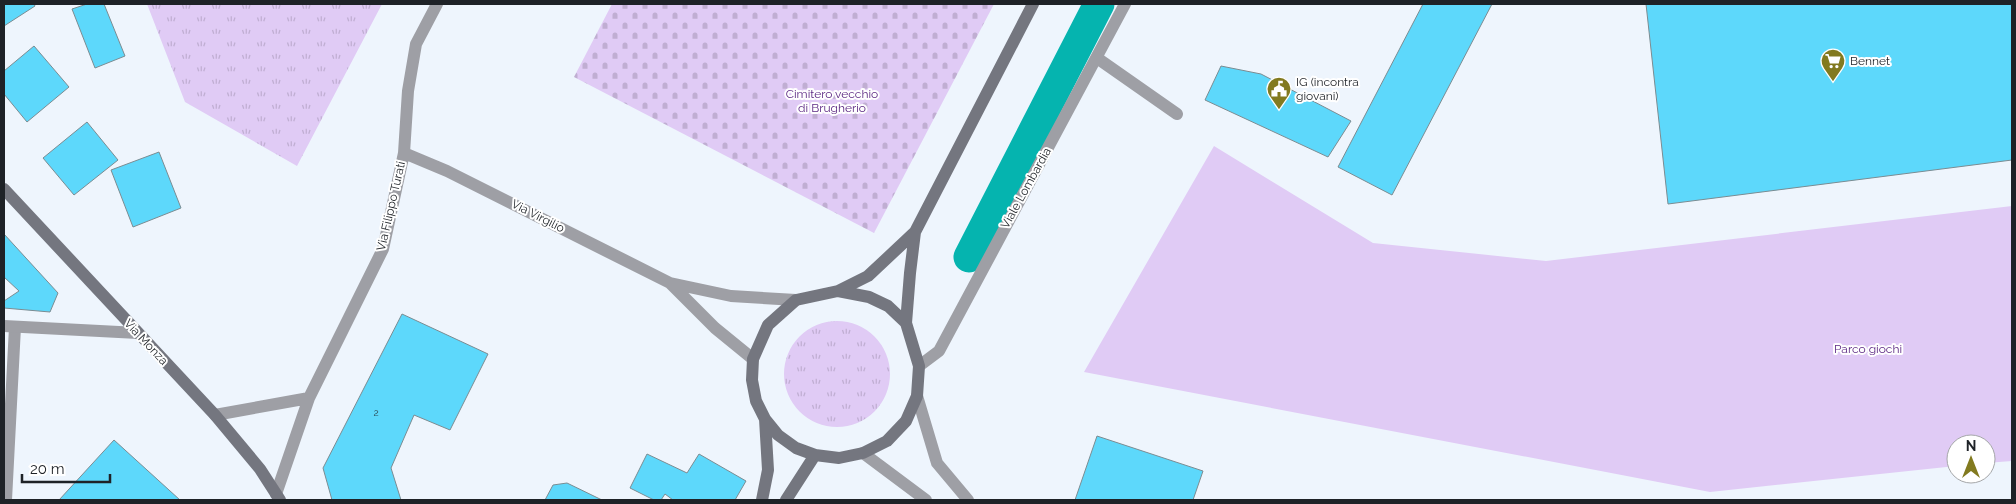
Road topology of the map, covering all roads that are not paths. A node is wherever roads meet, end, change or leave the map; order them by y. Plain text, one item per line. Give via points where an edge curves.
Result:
1 (437, 4) edge
2 (1033, 4) edge
3 (1125, 4) edge
4 (1097, 58) junction
5 (1177, 114) dead end
6 (404, 153) junction
7 (4, 189) edge
8 (915, 232) junction
9 (670, 283) junction
10 (838, 290) junction
11 (796, 300) junction
12 (906, 323) junction
13 (9, 327) edge
14 (138, 333) junction
15 (753, 359) junction
16 (919, 366) junction
17 (917, 396) junction
18 (309, 398) junction
19 (215, 415) junction
20 (765, 419) junction
21 (863, 453) junction
22 (815, 455) junction
23 (278, 497) edge
24 (6, 500) edge
25 (762, 500) edge
26 (786, 500) edge
27 (926, 500) edge
28 (968, 500) edge

1 - 6 street, Via Filippo Turati via 416,44 408,91
2 - 8 main road
3 - 4 street, Viale Lombardia
4 - 5 street
4 - 16 street, Viale Lombardia via 939,351
6 - 9 street, Via Virgilio via 447,171
6 - 18 street, Via Filippo Turati via 383,248
7 - 14 main road, Via Monza
8 - 10 main road via 868,276
8 - 12 main road
9 - 11 street, Via Virgilio via 731,296
9 - 15 street, Via Virgilio via 715,328
10 - 11 main road
10 - 12 main road via 869,297 888,306
11 - 15 main road via 768,325
12 - 16 main road
13 - 14 street
13 - 24 street
14 - 19 main road, Via Monza
15 - 20 main road via 756,401
16 - 17 main road
17 - 21 main road via 906,421 887,441
17 - 28 street via 938,463
18 - 19 street
18 - 23 street, Via Filippo Turati
19 - 23 main road, Via Monza via 260,468
20 - 22 main road via 778,435 796,448
20 - 25 main road via 768,470
21 - 22 main road via 839,458
21 - 27 street
22 - 26 main road

